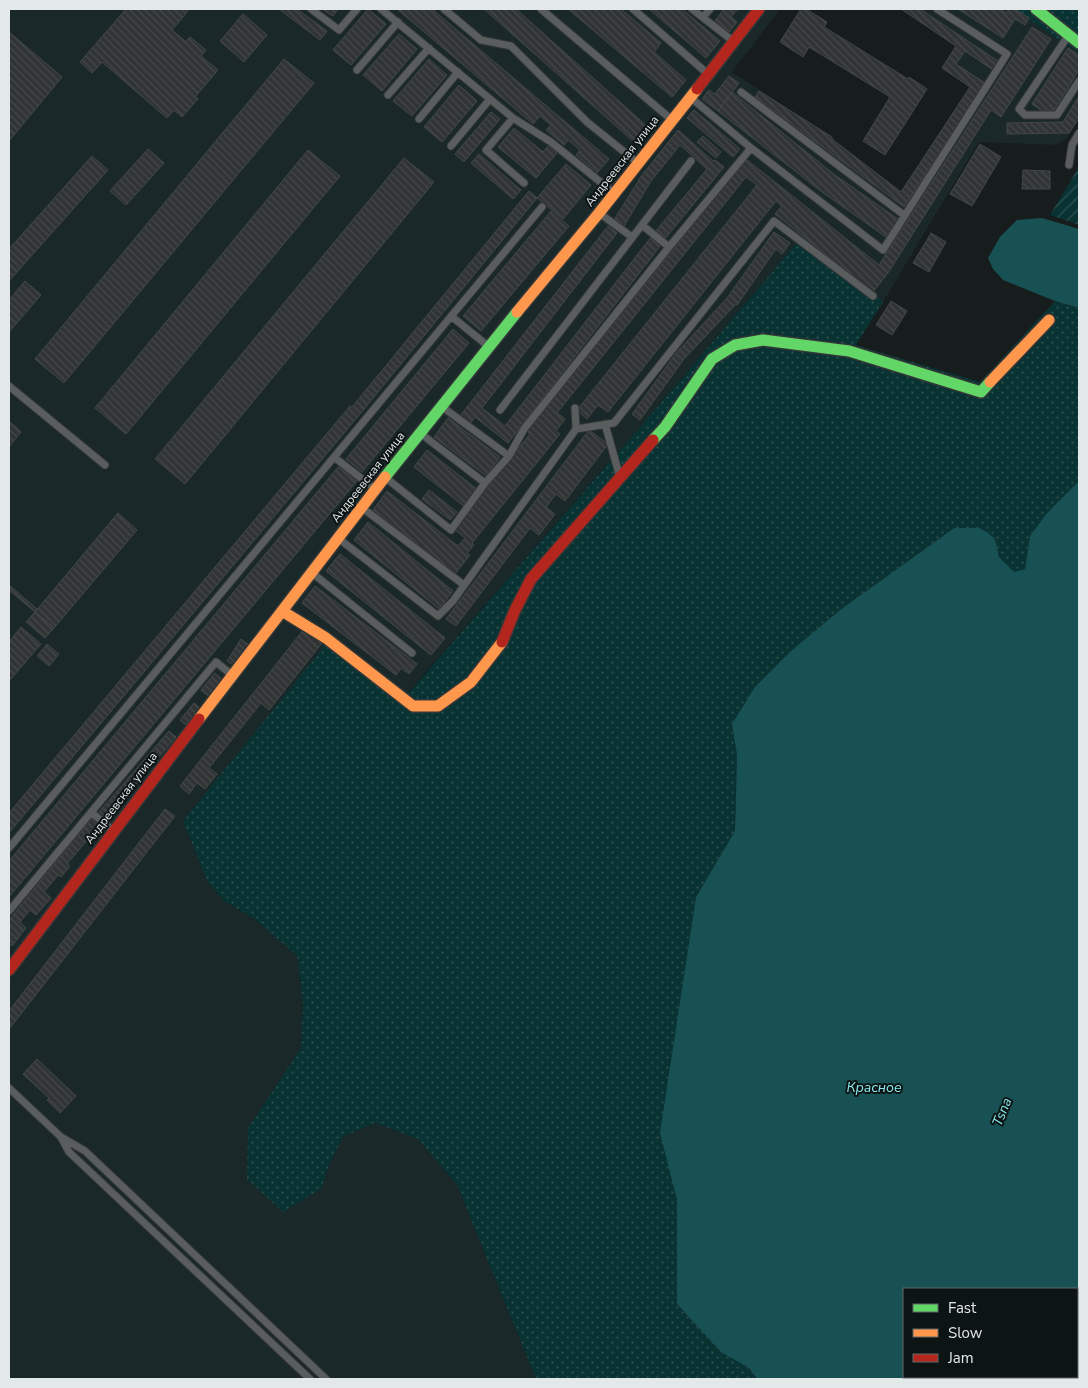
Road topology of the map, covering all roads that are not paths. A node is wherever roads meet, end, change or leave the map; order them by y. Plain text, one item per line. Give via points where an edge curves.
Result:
1 (311, 9) edge
2 (357, 9) edge
3 (382, 9) edge
4 (444, 9) edge
5 (541, 9) edge
6 (633, 9) edge
7 (692, 9) edge
8 (710, 9) edge
9 (759, 9) edge
10 (937, 9) edge
11 (1036, 9) edge
12 (703, 18) junction
13 (398, 22) junction
14 (1069, 34) junction
15 (734, 41) junction
16 (1079, 42) edge
17 (429, 48) junction
18 (357, 70) dead end
19 (458, 72) junction
20 (708, 74) junction
21 (1079, 81) edge
22 (741, 92) dead end
23 (388, 95) dead end
24 (690, 97) junction
25 (490, 99) junction
26 (513, 118) junction
27 (419, 120) dead end
28 (672, 120) junction
29 (1079, 133) edge
30 (451, 146) dead end
31 (752, 148) junction
32 (691, 161) dead end
33 (638, 163) junction
34 (1069, 165) dead end
35 (524, 183) dead end
36 (614, 193) junction
37 (542, 207) dead end
38 (599, 212) junction
39 (904, 215) junction
40 (642, 225) junction
41 (632, 237) junction
42 (669, 247) junction
43 (873, 296) dead end
44 (451, 316) junction
45 (1049, 320) dead end
46 (489, 346) junction
47 (9, 386) edge
48 (441, 406) junction
49 (575, 408) dead end
50 (500, 410) dead end
51 (604, 424) junction
52 (576, 429) junction
53 (420, 433) junction
54 (509, 456) junction
55 (334, 457) junction
56 (105, 465) dead end
57 (384, 477) junction
58 (620, 478) junction
59 (485, 483) junction
60 (375, 489) junction
61 (360, 507) junction
62 (338, 538) junction
63 (311, 572) junction
64 (464, 585) junction
65 (282, 610) junction
66 (412, 653) dead end
67 (232, 675) junction
68 (91, 812) junction
69 (113, 830) junction
70 (9, 848) edge
71 (9, 911) edge
72 (9, 970) edge
73 (9, 1088) edge
74 (61, 1137) junction
75 (310, 1379) edge
76 (326, 1379) edge

1 - 2 lane via 339,30
3 - 13 lane
4 - 33 lane via 481,40 511,46 587,122
5 - 28 lane
6 - 20 lane
7 - 12 lane
8 - 12 lane
9 - 15 street, Андреевская улица
10 - 39 lane via 1007,54
11 - 14 street
12 - 15 lane
13 - 17 lane
13 - 18 lane
14 - 16 street
14 - 21 lane via 1019,109 1025,115 1057,116
15 - 20 street, Андреевская улица
17 - 19 lane
17 - 23 lane
19 - 25 lane
19 - 27 lane
20 - 24 street, Андреевская улица
22 - 39 lane
24 - 28 street, Андреевская улица
24 - 31 lane
25 - 26 lane
25 - 30 lane
26 - 35 lane via 486,150
26 - 36 lane via 552,142
28 - 33 street, Андреевская улица
29 - 34 lane via 1072,145
31 - 39 lane via 883,250
31 - 42 lane
32 - 40 lane
33 - 36 street, Андреевская улица
36 - 38 street, Андреевская улица
37 - 44 lane
38 - 41 lane
38 - 46 street, Андреевская улица
40 - 41 lane
40 - 42 lane
41 - 50 lane
42 - 54 lane via 524,429
43 - 51 lane via 774,220 614,423
44 - 46 lane
44 - 55 lane
45 - 58 street via 981,392 849,351 763,340 735,345 712,359 665,427
46 - 48 street, Андреевская улица
47 - 56 lane
48 - 53 street, Андреевская улица
48 - 54 lane
49 - 52 lane
51 - 52 lane
51 - 58 lane
52 - 64 lane
53 - 57 street, Андреевская улица
53 - 59 lane
54 - 59 lane
55 - 60 lane
55 - 70 lane
57 - 59 lane via 451,530
57 - 60 street, Андреевская улица
58 - 65 street via 531,579 504,640 471,682 438,706 413,706 326,638
60 - 61 street, Андреевская улица
61 - 62 street, Андреевская улица
61 - 64 lane
62 - 63 street, Андреевская улица
62 - 64 lane via 438,616
63 - 65 street, Андреевская улица
63 - 66 lane
65 - 67 street, Андреевская улица
67 - 68 lane via 216,662
67 - 69 street, Андреевская улица
68 - 69 lane
68 - 71 lane
69 - 72 street, Андреевская улица
73 - 74 lane
74 - 75 lane via 69,1152
74 - 76 lane via 85,1150

